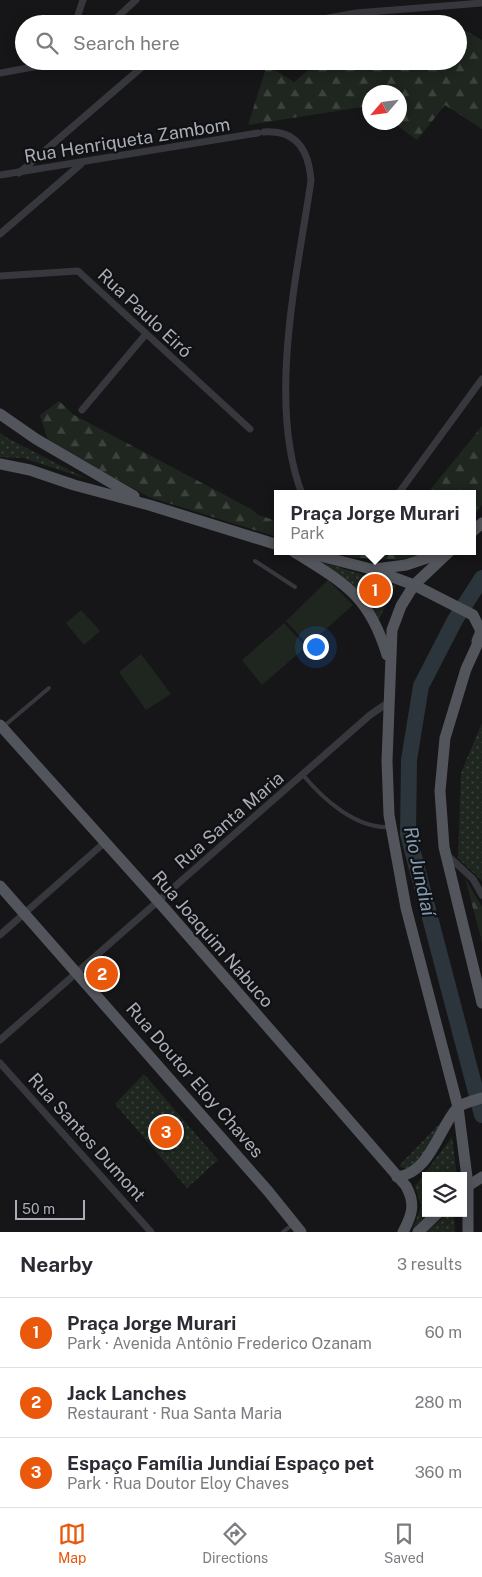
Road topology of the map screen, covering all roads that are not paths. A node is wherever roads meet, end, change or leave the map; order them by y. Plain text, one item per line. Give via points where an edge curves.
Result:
1 (83, 0) edge
2 (136, 0) edge
3 (482, 3) edge
4 (81, 11) junction
5 (79, 15) edge
6 (81, 15) edge
7 (120, 15) edge
8 (345, 15) edge
9 (18, 70) edge
10 (139, 70) edge
11 (0, 73) edge
12 (82, 163) junction
13 (18, 173) junction
14 (0, 175) edge
15 (0, 234) edge
16 (0, 276) edge
17 (146, 334) junction
18 (482, 379) edge
19 (82, 410) dead end
20 (0, 414) edge
21 (250, 430) dead end
22 (0, 464) edge
23 (300, 490) edge
24 (401, 490) edge
25 (149, 505) junction
26 (274, 544) edge
27 (299, 555) edge
28 (317, 555) edge
29 (435, 555) edge
30 (446, 555) edge
31 (255, 561) dead end
32 (371, 569) junction
33 (414, 585) junction
34 (296, 587) dead end
35 (479, 638) edge
36 (390, 665) junction
37 (48, 688) dead end
38 (389, 702) junction
39 (1, 727) edge
40 (302, 775) junction
41 (391, 827) junction
42 (104, 843) junction
43 (446, 854) junction
44 (0, 886) edge
45 (482, 895) edge
46 (159, 902) junction
47 (25, 913) junction
48 (0, 935) edge
49 (78, 972) junction
50 (475, 975) junction
51 (482, 990) edge
52 (482, 1002) edge
53 (0, 1040) edge
54 (0, 1063) edge
55 (482, 1098) edge
56 (460, 1106) junction
57 (465, 1172) edge
58 (398, 1177) junction
59 (482, 1177) edge
60 (467, 1187) edge
61 (467, 1210) edge
62 (434, 1217) edge
63 (297, 1228) edge
64 (151, 1232) edge
65 (283, 1232) edge
66 (403, 1232) edge
67 (418, 1232) edge
68 (468, 1232) edge

1 - 4 street
2 - 7 street
3 - 8 street
4 - 5 street
4 - 6 street
9 - 11 street
10 - 13 street
12 - 13 street, Rua Henriqueta Zambom
12 - 15 street
12 - 23 street, Rua Henriqueta Zambom via 261,132 279,131 305,150 311,181 288,335 286,430 293,472
13 - 14 street, Rua Henriqueta Zambom
16 - 17 street, Rua Paulo Eiró via 78,271
17 - 19 street
17 - 21 street, Rua Paulo Eiró
18 - 24 street
20 - 25 main road via 73,462
22 - 25 main road
25 - 26 main road
27 - 36 main road via 339,580 366,606 381,633
28 - 32 main road
29 - 32 main road via 406,565
30 - 33 main road
31 - 34 lane
32 - 33 main road
33 - 35 main road via 473,615 481,631
33 - 36 main road via 392,630
35 - 43 main road via 448,730 441,770 440,818
36 - 38 main road
37 - 39 lane
38 - 40 street, Rua Santa Maria
38 - 41 main road via 387,761
39 - 42 main road, Rua Joaquim Nabuco
40 - 41 lane via 339,809 360,822 378,828
40 - 46 street, Rua Santa Maria
41 - 56 main road via 406,908
42 - 46 main road, Rua Joaquim Nabuco
42 - 47 street
43 - 45 street via 473,879
43 - 50 main road
44 - 47 main road, Rua Doutor Eloy Chaves
46 - 49 street, Rua Santa Maria
46 - 58 main road, Rua Joaquim Nabuco
47 - 48 street
47 - 49 main road, Rua Doutor Eloy Chaves
49 - 53 street, Rua Santa Maria
49 - 63 main road, Rua Doutor Eloy Chaves
50 - 51 main road
50 - 52 main road
54 - 64 street, Rua Santos Dumont
55 - 56 main road
56 - 57 main road
56 - 58 main road via 415,1171
58 - 66 main road, Rua Joaquim Nabuco via 413,1202
59 - 60 main road
61 - 68 main road
62 - 67 main road
63 - 65 lane

